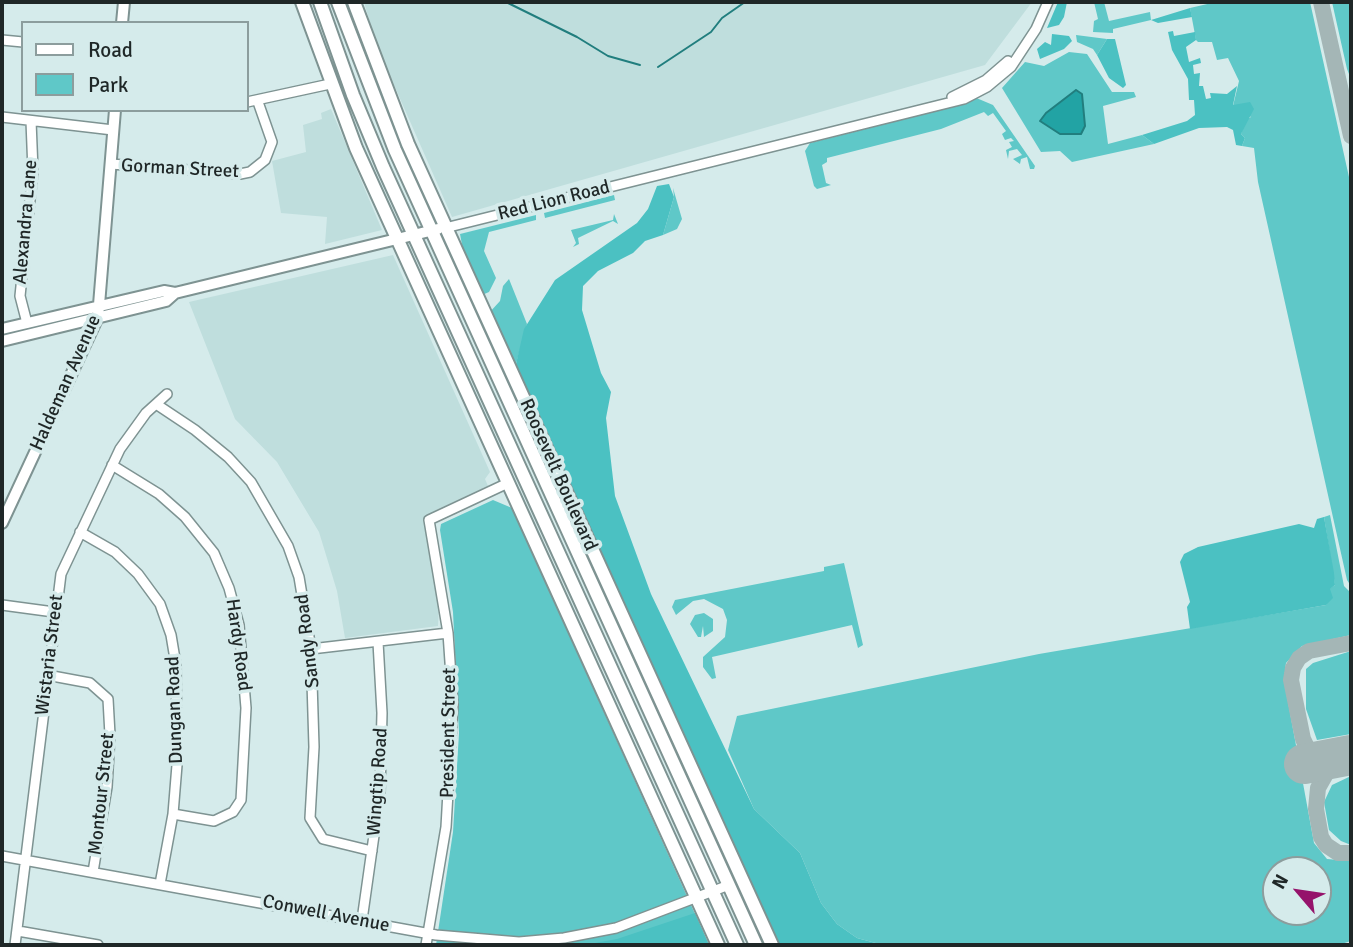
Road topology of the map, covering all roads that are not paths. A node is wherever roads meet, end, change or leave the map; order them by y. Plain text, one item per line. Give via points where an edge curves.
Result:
1 (124, 2) edge
2 (302, 2) edge
3 (320, 2) edge
4 (338, 2) edge
5 (354, 2) edge
6 (1048, 2) edge
7 (122, 21) edge
8 (346, 26) junction
9 (330, 32) junction
10 (2, 40) edge
11 (1029, 41) junction
12 (21, 42) edge
13 (383, 83) junction
14 (330, 84) junction
15 (248, 102) edge
16 (258, 102) junction
17 (931, 105) junction
18 (115, 112) edge
19 (2, 117) edge
20 (31, 121) junction
21 (344, 121) junction
22 (113, 130) junction
23 (111, 164) junction
24 (445, 228) junction
25 (431, 231) junction
26 (414, 234) junction
27 (396, 238) junction
28 (175, 293) junction
29 (100, 306) junction
30 (97, 317) junction
31 (27, 323) junction
32 (67, 325) junction
33 (2, 329) edge
34 (2, 341) edge
35 (84, 348) junction
36 (514, 379) junction
37 (167, 394) dead end
38 (156, 404) junction
39 (528, 443) junction
40 (111, 466) junction
41 (508, 483) junction
42 (2, 523) edge
43 (80, 532) junction
44 (2, 605) edge
45 (604, 611) junction
46 (54, 612) junction
47 (448, 633) junction
48 (378, 642) junction
49 (312, 649) junction
50 (641, 659) junction
51 (47, 675) junction
52 (637, 726) junction
53 (654, 804) junction
54 (173, 814) junction
55 (372, 851) junction
56 (2, 856) edge
57 (25, 860) junction
58 (93, 872) junction
59 (160, 884) junction
60 (729, 885) junction
61 (712, 892) junction
62 (696, 898) junction
63 (362, 920) junction
64 (18, 931) junction
65 (428, 933) junction
66 (15, 945) edge
67 (98, 945) edge
68 (426, 945) edge
69 (718, 945) edge
70 (737, 945) edge
71 (756, 945) edge
72 (772, 945) edge

1 - 7 main road
2 - 14 highway
3 - 9 highway, Roosevelt Boulevard
4 - 8 highway, Roosevelt Boulevard
5 - 13 highway, Roosevelt Boulevard
6 - 11 street
8 - 13 highway
8 - 25 highway, Roosevelt Boulevard
9 - 21 highway
9 - 26 highway, Roosevelt Boulevard
10 - 12 street
11 - 17 street, Red Lion Road via 976,86
11 - 17 street, Red Lion Road via 1011,66 987,87 964,99
13 - 24 highway, Roosevelt Boulevard
14 - 16 street
14 - 21 highway
15 - 16 street
16 - 23 street, Gorman Street via 272,142 265,160 250,172
17 - 24 street, Red Lion Road
18 - 22 main road, Haldeman Avenue
19 - 20 street
20 - 22 street
20 - 31 street, Alexandra Lane via 33,171 20,296
21 - 27 highway
22 - 23 main road, Haldeman Avenue
23 - 29 main road, Haldeman Avenue
24 - 25 main road, Red Lion Road
24 - 36 highway, Roosevelt Boulevard
25 - 26 main road, Red Lion Road
25 - 39 highway, Roosevelt Boulevard
26 - 27 main road, Red Lion Road
26 - 52 highway, Roosevelt Boulevard
27 - 28 main road, Red Lion Road
27 - 41 highway
28 - 29 main road, Red Lion Road via 164,291
28 - 30 main road, Red Lion Road via 166,301
29 - 30 main road, Haldeman Avenue
29 - 31 main road, Red Lion Road
30 - 32 main road, Red Lion Road
30 - 35 main road, Haldeman Avenue
31 - 33 main road, Red Lion Road
32 - 34 main road, Red Lion Road
32 - 35 main road via 79,330
35 - 42 main road, Haldeman Avenue
36 - 39 highway
36 - 50 highway, Roosevelt Boulevard
37 - 38 street, Wistaria Street
38 - 40 street, Wistaria Street via 128,435
38 - 49 street, Sandy Road via 228,457 264,501 299,577
39 - 45 highway, Roosevelt Boulevard
40 - 43 street, Wistaria Street
40 - 54 street, Hardy Road via 159,494 214,553 239,625 246,708 241,800 233,812 214,821
41 - 47 street, President Street via 429,520
41 - 53 highway
43 - 46 street, Wistaria Street via 61,574
43 - 54 street, Dungan Road via 115,552 138,573 160,604 171,635 178,729
44 - 46 street
45 - 50 highway
45 - 60 highway, Roosevelt Boulevard
46 - 51 street, Wistaria Street
47 - 48 street
47 - 65 street, President Street via 451,768
48 - 49 street
48 - 55 street, Wingtip Road via 382,743
49 - 55 street, Sandy Road via 310,818 323,839
50 - 72 highway, Roosevelt Boulevard
51 - 57 street, Wistaria Street
51 - 58 street, Montour Street via 90,682 108,699 107,787
52 - 53 highway
52 - 61 highway, Roosevelt Boulevard
53 - 62 highway
54 - 59 street, Dungan Road
55 - 63 street, Wingtip Road
56 - 57 street, Conwell Avenue
57 - 58 street, Conwell Avenue
57 - 64 street, Wistaria Street
58 - 59 street, Conwell Avenue
59 - 63 street, Conwell Avenue
60 - 61 street, Conwell Avenue
60 - 71 highway, Roosevelt Boulevard
61 - 62 street, Conwell Avenue
61 - 70 highway, Roosevelt Boulevard
62 - 65 street, Conwell Avenue via 633,923 564,938 519,942
62 - 69 highway
63 - 65 street, Conwell Avenue
64 - 66 street, Wistaria Street
64 - 67 street
65 - 68 street, President Street

